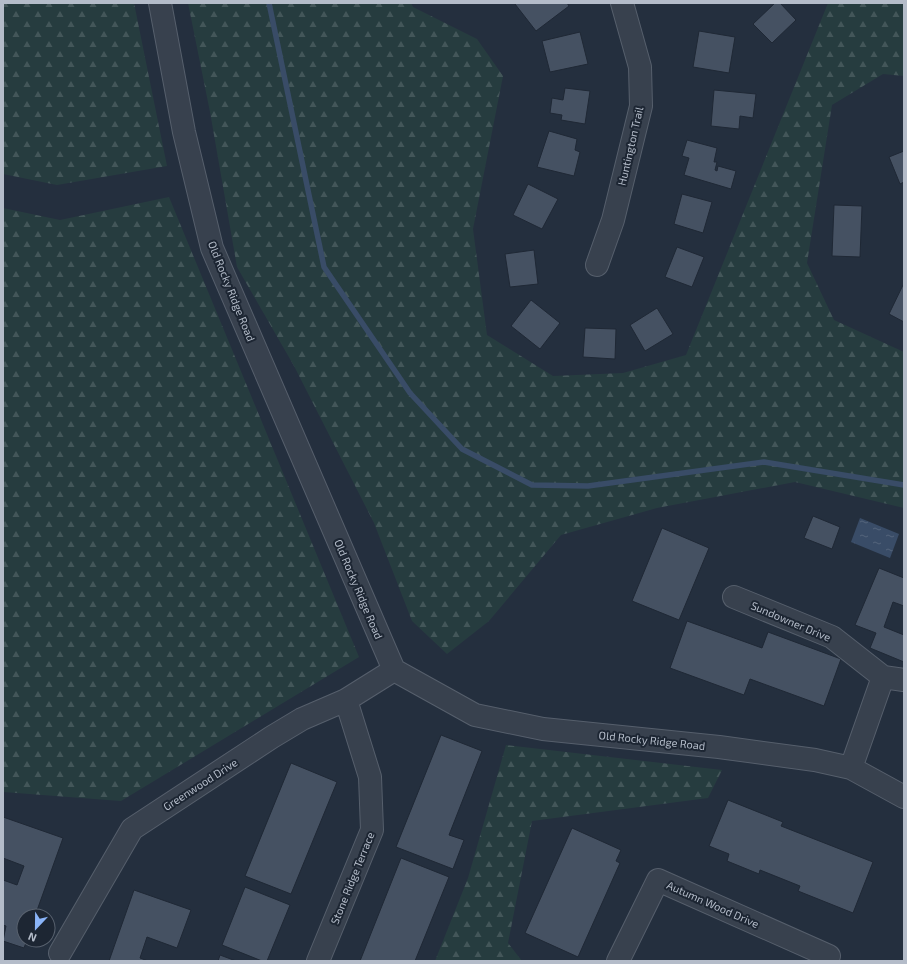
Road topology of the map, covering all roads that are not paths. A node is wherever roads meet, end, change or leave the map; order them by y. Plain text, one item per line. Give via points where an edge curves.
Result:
1 (160, 3) edge
2 (622, 3) edge
3 (597, 265) dead end
4 (734, 597) dead end
5 (394, 670) junction
6 (883, 677) junction
7 (904, 680) edge
8 (346, 700) junction
9 (851, 768) junction
10 (904, 797) edge
11 (60, 953) dead end
12 (829, 956) dead end
13 (318, 961) edge
14 (618, 961) edge

1 - 5 street, Old Rocky Ridge Road via 184,132 212,248
2 - 3 street, Huntington Trail via 640,67 641,106 613,220
4 - 6 street, Sundowner Drive via 832,637
5 - 8 street, Greenwood Drive
5 - 9 street, Old Rocky Ridge Road via 475,715 543,729 782,754
6 - 7 street, Sundowner Drive
6 - 9 street
8 - 11 street, Greenwood Drive via 302,719 272,736 132,829
8 - 13 street, Stone Ridge Terrace via 370,777 372,830
9 - 10 street, Old Rocky Ridge Road
12 - 14 street, Autumn Wood Drive via 658,880

